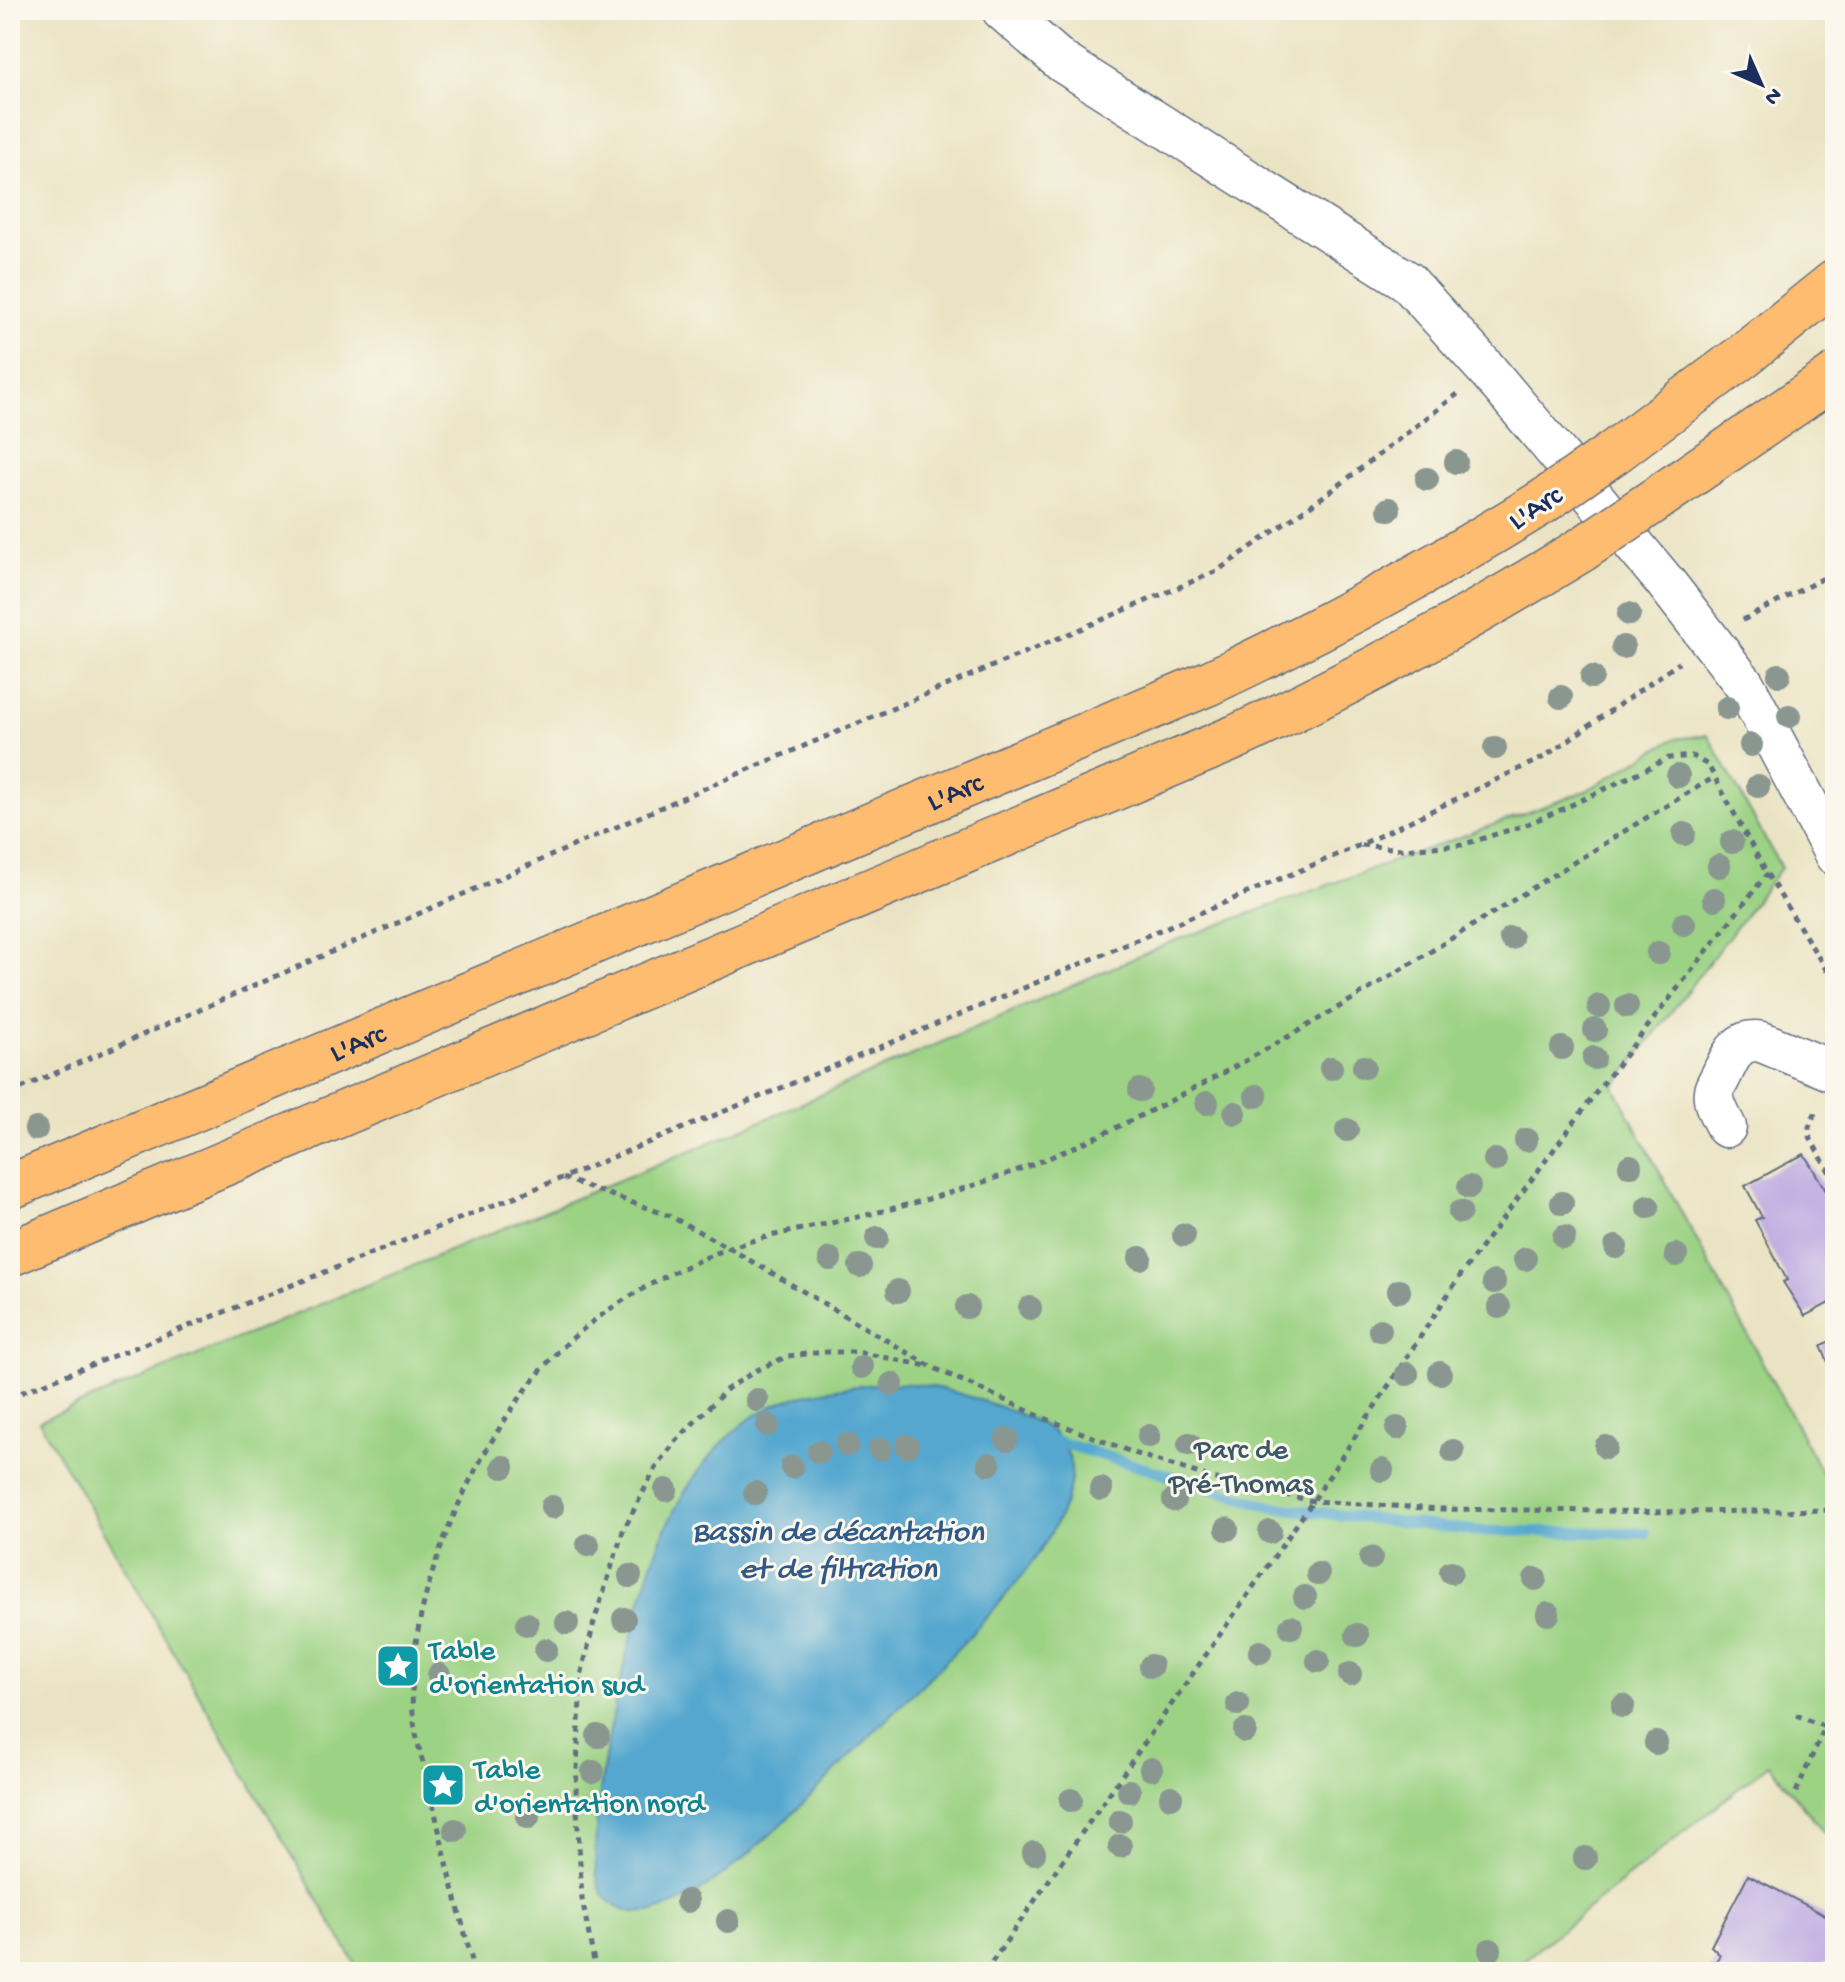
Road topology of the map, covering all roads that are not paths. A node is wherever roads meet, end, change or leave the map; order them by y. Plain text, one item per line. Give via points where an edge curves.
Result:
1 (1002, 10) edge
2 (1835, 282) edge
3 (1835, 376) edge
4 (1835, 855) edge
5 (1835, 1072) edge
6 (1726, 1127) dead end
7 (10, 1187) edge
8 (10, 1254) edge

1 - 4 street via 1062,62 1407,281 1488,371 1744,684
2 - 7 highway, L'Arc, bridge via 1541,503 1299,641
3 - 8 highway, L'Arc, bridge via 1581,550 1328,694
5 - 6 street via 1762,1042 1743,1043 1734,1049 1714,1092

